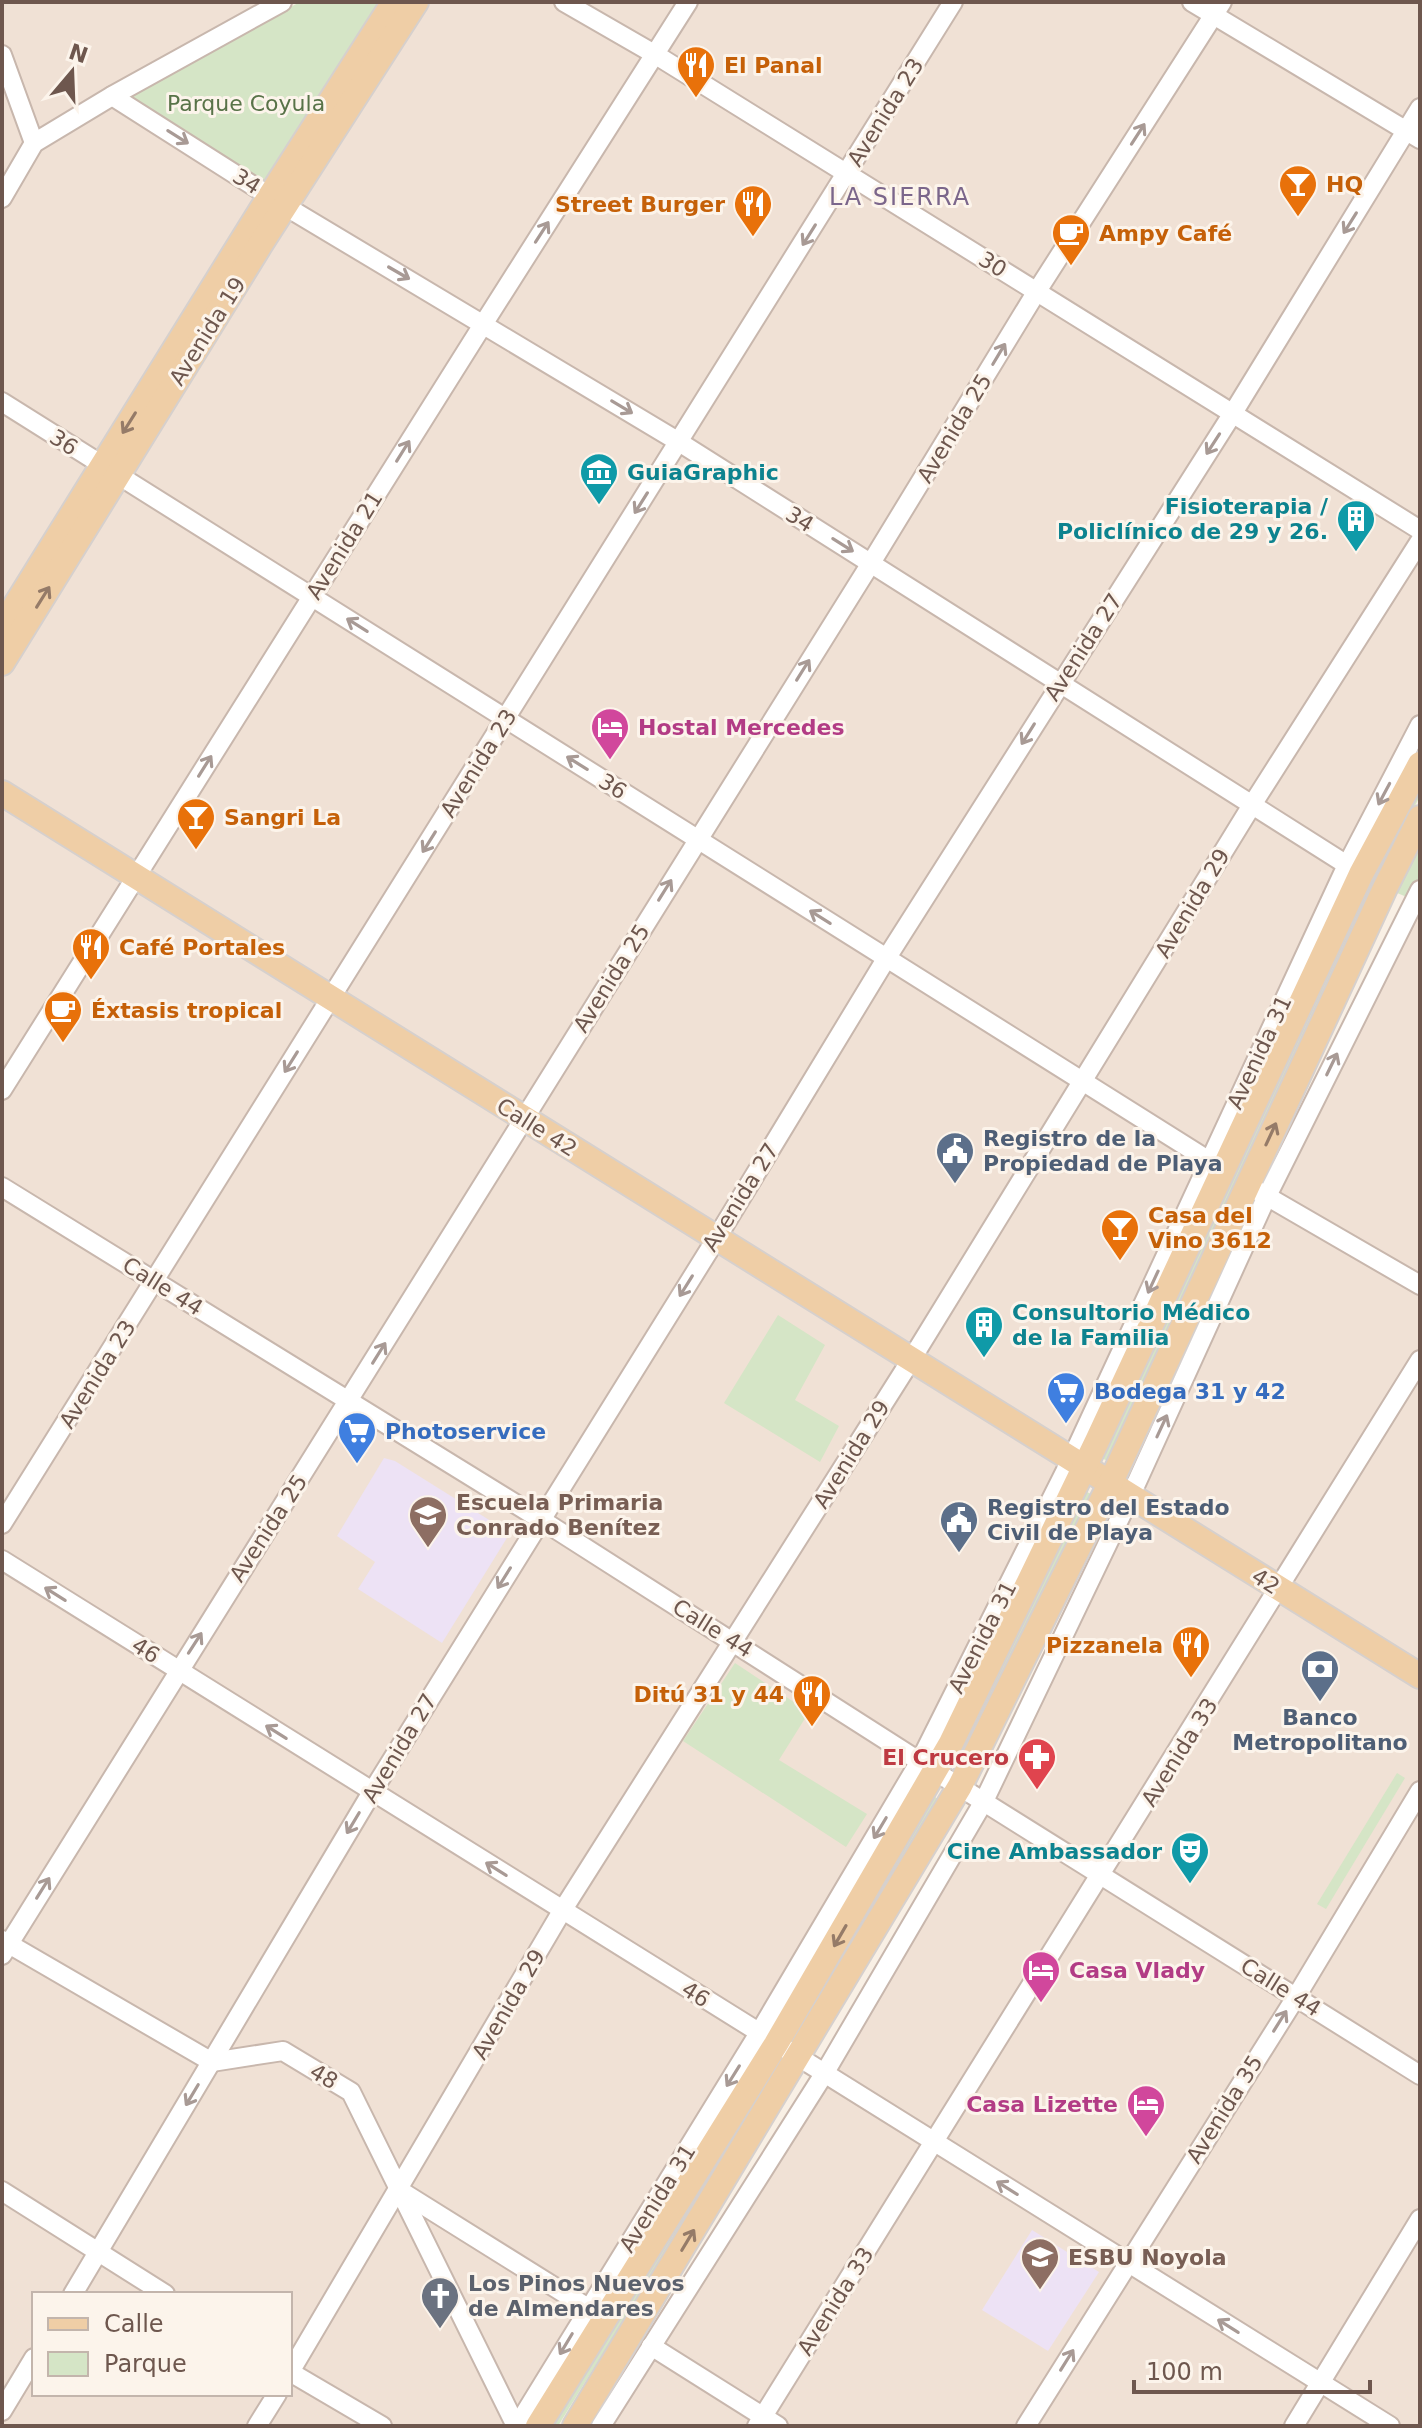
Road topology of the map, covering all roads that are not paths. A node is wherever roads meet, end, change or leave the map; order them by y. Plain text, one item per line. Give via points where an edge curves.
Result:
1 (282, 2) edge
2 (394, 2) edge
3 (416, 2) edge
4 (564, 2) edge
5 (688, 2) edge
6 (953, 2) edge
7 (1192, 2) edge
8 (1218, 8) edge
9 (254, 9) edge
10 (2, 55) edge
11 (656, 55) junction
12 (112, 96) junction
13 (1420, 108) edge
14 (1413, 134) edge
15 (34, 143) junction
16 (847, 174) junction
17 (2, 198) edge
18 (278, 201) junction
19 (1037, 291) junction
20 (484, 323) junction
21 (2, 402) edge
22 (1233, 413) junction
23 (679, 442) junction
24 (110, 471) junction
25 (1420, 530) edge
26 (1420, 541) edge
27 (871, 563) junction
28 (311, 596) junction
29 (2, 627) edge
30 (2, 663) edge
31 (1060, 683) junction
32 (506, 719) junction
33 (1420, 725) edge
34 (1420, 764) edge
35 (2, 793) edge
36 (1252, 805) junction
37 (1420, 818) edge
38 (697, 839) junction
39 (1354, 870) junction
40 (136, 877) junction
41 (1385, 888) junction
42 (1417, 900) edge
43 (886, 959) junction
44 (330, 999) junction
45 (1082, 1083) junction
46 (2, 1090) edge
47 (524, 1118) junction
48 (1216, 1166) junction
49 (2, 1187) edge
50 (1257, 1190) junction
51 (716, 1239) junction
52 (156, 1281) junction
53 (1420, 1285) edge
54 (911, 1360) junction
55 (1420, 1360) edge
56 (349, 1401) junction
57 (1078, 1464) junction
58 (1120, 1490) junction
59 (540, 1519) junction
60 (2, 1524) edge
61 (2, 1560) edge
62 (1279, 1590) junction
63 (732, 1641) junction
64 (178, 1670) junction
65 (1420, 1676) edge
66 (928, 1766) junction
67 (960, 1786) junction
68 (1420, 1791) edge
69 (372, 1792) junction
70 (984, 1801) junction
71 (1102, 1875) junction
72 (562, 1911) junction
73 (4, 1946) edge
74 (1296, 1997) junction
75 (768, 2039) junction
76 (798, 2058) junction
77 (212, 2062) junction
78 (824, 2074) junction
79 (1420, 2075) edge
80 (934, 2143) junction
81 (399, 2190) junction
82 (2, 2191) edge
83 (1420, 2219) edge
84 (98, 2253) junction
85 (1127, 2262) junction
86 (74, 2292) edge
87 (162, 2292) edge
88 (588, 2308) junction
89 (651, 2346) junction
90 (32, 2361) edge
91 (292, 2369) edge
92 (292, 2373) edge
93 (1320, 2383) junction
94 (276, 2396) edge
95 (2, 2411) edge
96 (766, 2423) edge
97 (257, 2426) edge
98 (382, 2426) edge
99 (516, 2426) edge
100 (538, 2426) edge
101 (575, 2426) edge
102 (601, 2426) edge
103 (1026, 2426) edge
104 (1294, 2426) edge
105 (1390, 2426) edge

1 - 9 street
2 - 18 main road, Avenida 19
3 - 18 main road, Avenida 19
4 - 11 street, 30
5 - 11 street, Avenida 21
6 - 16 street, Avenida 23
7 - 8 street
8 - 14 street
19 -> 8 street, Avenida 25
9 - 12 street
10 - 15 street
11 - 16 street, 30
20 -> 11 street, Avenida 21
12 - 15 street
12 -> 18 street, 34
13 - 14 street, Avenida 27
14 -> 22 street, Avenida 27
15 - 17 street
16 - 19 street, 30
16 -> 23 street, Avenida 23
18 -> 20 street, 34
18 - 24 main road, Avenida 19
19 - 22 street, 30
27 -> 19 street, Avenida 25
20 -> 23 street, 34
28 -> 20 street, Avenida 21
21 - 24 street, 36
22 - 25 street, 30
22 -> 31 street, Avenida 27
23 -> 27 street, 34
23 -> 32 street, Avenida 23
24 - 28 street, 36
24 - 29 main road, Avenida 19
30 -> 24 main road, Avenida 19
26 - 36 street, Avenida 29
27 - 31 street, 34
38 -> 27 street, Avenida 25
32 -> 28 street, 36
40 -> 28 street, Avenida 21
31 - 36 street, 34
31 -> 43 street, Avenida 27
38 -> 32 street, 36
32 -> 44 street, Avenida 23
33 -> 39 street, Avenida 31
34 - 39 main road, Avenida 31
35 - 40 main road, Calle 42
36 - 39 street, 34
36 - 45 street, Avenida 29
37 - 41 main road, Avenida 31
43 -> 38 street, 36
47 -> 38 street, Avenida 25
39 - 48 main road, Avenida 31
40 - 44 main road, Calle 42
40 - 46 street, Avenida 21
41 - 42 street
50 -> 41 main road, Avenida 31
50 -> 42 street, Avenida 31
43 - 45 street, 36
43 - 51 street, Avenida 27
44 - 47 main road, Calle 42
44 -> 52 street, Avenida 23
45 - 48 street, 36
45 - 54 street, Avenida 29
47 - 51 main road, Calle 42
56 -> 47 street, Avenida 25
48 -> 57 main road, Avenida 31
49 - 52 street, Calle 44
50 - 53 street
58 -> 50 main road, Avenida 31
51 - 54 main road, Calle 42
51 -> 59 street, Avenida 27
52 - 56 street, Calle 44
52 - 60 street, Avenida 23
54 - 57 main road, Calle 42
54 - 63 street, Avenida 29
55 - 62 street, Avenida 33
56 - 59 street, Calle 44
64 -> 56 street, Avenida 25
57 - 58 main road, 42
57 - 66 main road, Avenida 31
58 - 62 main road, 42
58 - 67 main road, Avenida 31
58 - 70 street, Avenida 31
59 - 63 street, Calle 44
59 -> 69 street, Avenida 27
64 -> 61 street, 46
62 - 65 main road, 42
62 - 71 street, Avenida 33
63 - 66 street, Calle 44
63 - 72 street, Avenida 29
69 -> 64 street, 46
73 -> 64 street, Avenida 25
66 - 67 street, Calle 44
66 -> 75 main road, Avenida 31
67 - 70 street, Calle 44
67 - 76 main road, Avenida 31
68 - 74 street, Avenida 35
72 -> 69 street, 46
69 -> 77 street, Avenida 27
70 - 71 street, Calle 44
70 - 78 street, Avenida 31
71 - 74 street, Calle 44
71 - 80 street, Avenida 33
72 - 75 street, 46
72 - 81 street, Avenida 29
73 - 77 street
74 - 79 street, Calle 44
85 -> 74 street, Avenida 35
75 - 76 street, 46
75 -> 88 street, Avenida 31
75 - 100 main road, Avenida 31
76 - 78 street, 46
101 -> 76 main road, Avenida 31
77 - 81 street, 48 via 283,2051 351,2092
77 -> 84 street, Avenida 27
78 - 80 street, 46
78 - 89 street, Avenida 31
85 -> 80 street, 46
80 - 96 street, Avenida 33
81 - 88 street
81 - 91 street, Avenida 29
81 - 99 street, 48
82 - 84 street
83 - 93 street
84 - 86 street, Avenida 27
84 - 87 street
93 -> 85 street, 46
103 -> 85 street, Avenida 35
88 -> 99 street, Avenida 31
89 - 96 street
89 - 102 street, Avenida 31
90 - 95 street
92 - 98 street
93 - 104 street
93 - 105 street, 46
94 - 97 street

